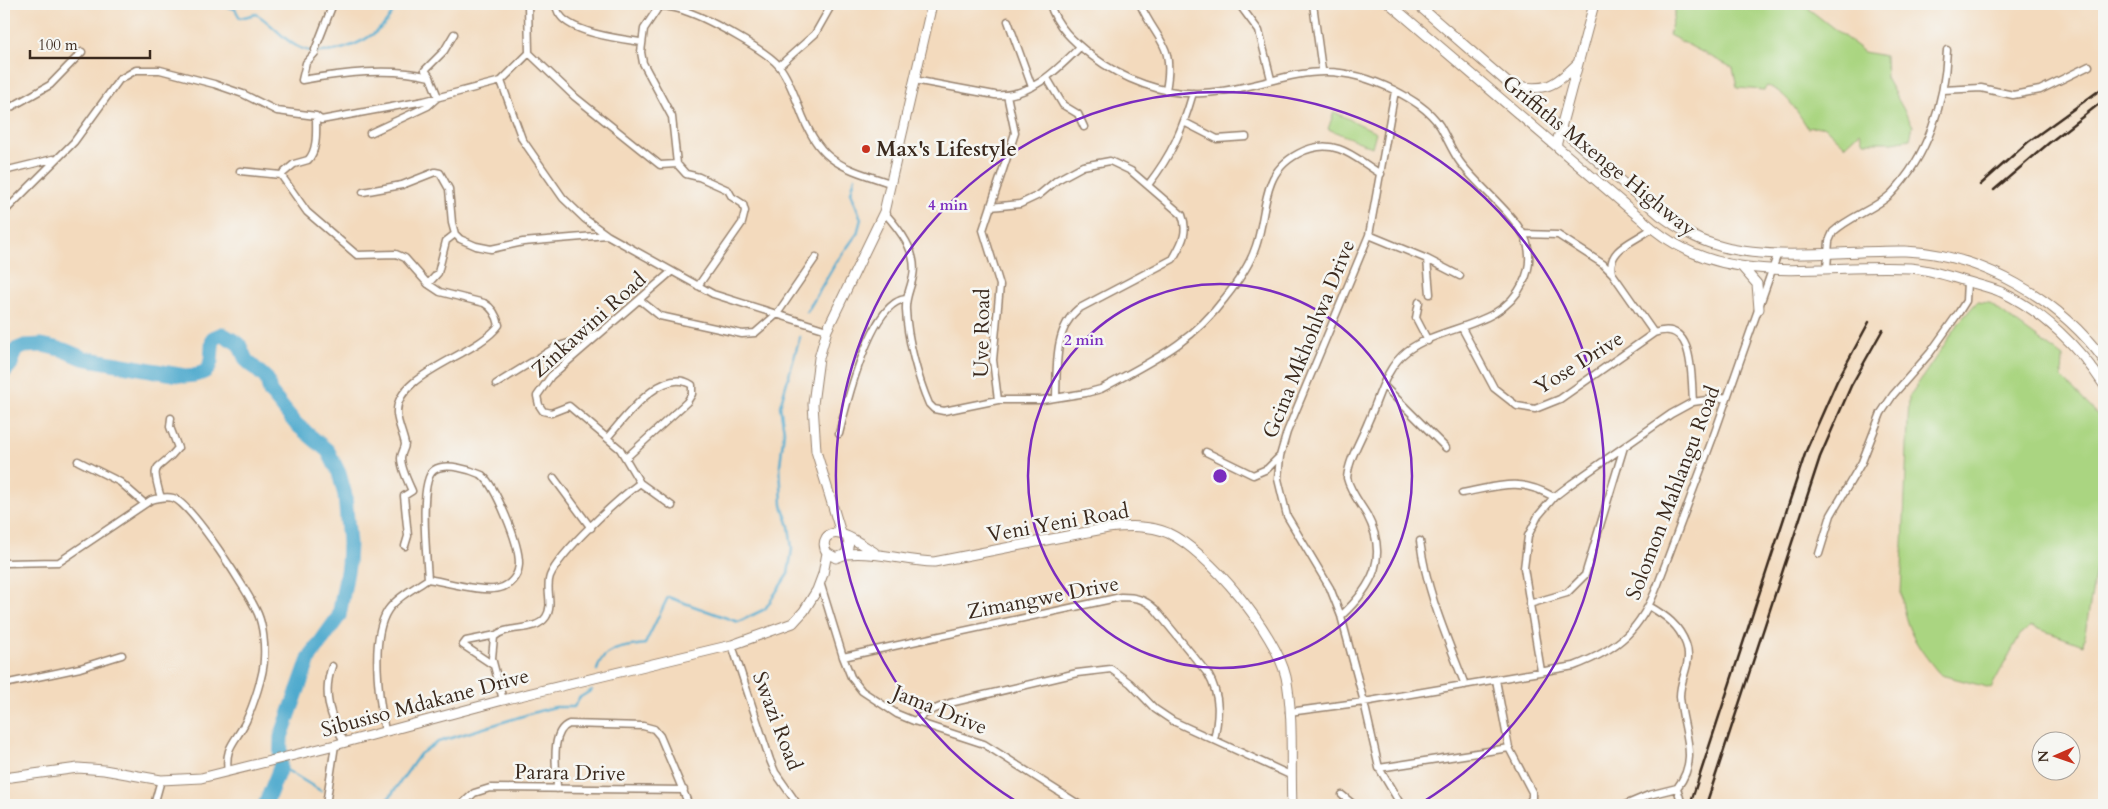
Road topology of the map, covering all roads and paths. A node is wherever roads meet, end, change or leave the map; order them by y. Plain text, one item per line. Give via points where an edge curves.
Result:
1 (332, 4) edge
2 (528, 4) edge
3 (555, 4) edge
4 (650, 4) edge
5 (832, 4) edge
6 (932, 4) edge
7 (1050, 4) edge
8 (1140, 4) edge
9 (1239, 4) edge
10 (1314, 4) edge
11 (1390, 4) edge
12 (1417, 4) edge
13 (1594, 4) edge
14 (660, 5) junction
15 (1008, 21) dead end
16 (454, 34) dead end
17 (642, 42) junction
18 (1080, 47) junction
19 (1947, 50) dead end
20 (82, 52) dead end
21 (529, 53) junction
22 (1578, 62) junction
23 (780, 66) junction
24 (2088, 66) dead end
25 (1322, 70) junction
26 (430, 77) junction
27 (1047, 78) junction
28 (1271, 79) junction
29 (914, 80) junction
30 (502, 81) junction
31 (1510, 85) junction
32 (1032, 87) junction
33 (1166, 90) junction
34 (1942, 90) junction
35 (1395, 91) junction
36 (1193, 93) junction
37 (1007, 95) junction
38 (438, 96) junction
39 (5, 108) edge
40 (316, 116) junction
41 (1184, 122) junction
42 (1084, 128) dead end
43 (1562, 129) junction
44 (370, 133) dead end
45 (1246, 138) dead end
46 (1556, 146) junction
47 (55, 159) junction
48 (677, 164) junction
49 (4, 171) edge
50 (240, 171) dead end
51 (1381, 174) junction
52 (281, 175) junction
53 (890, 183) junction
54 (1148, 185) junction
55 (363, 192) dead end
56 (991, 207) junction
57 (4, 212) edge
58 (884, 212) junction
59 (1652, 228) junction
60 (455, 234) junction
61 (1522, 234) junction
62 (607, 235) junction
63 (1369, 235) junction
64 (1827, 252) junction
65 (1778, 253) junction
66 (816, 257) dead end
67 (1427, 259) junction
68 (1742, 267) junction
69 (1827, 268) junction
70 (1773, 269) junction
71 (671, 272) junction
72 (1612, 273) junction
73 (1460, 276) dead end
74 (1968, 281) junction
75 (428, 284) junction
76 (698, 286) junction
77 (1430, 294) dead end
78 (906, 299) junction
79 (640, 300) junction
80 (1419, 302) dead end
81 (1759, 309) junction
82 (777, 314) junction
83 (1462, 328) junction
84 (827, 330) junction
85 (1654, 333) junction
86 (599, 334) junction
87 (1428, 341) junction
88 (2104, 360) edge
89 (496, 384) dead end
90 (1383, 385) junction
91 (2104, 385) edge
92 (1056, 396) junction
93 (1727, 397) junction
94 (998, 400) junction
95 (1693, 402) junction
96 (171, 418) dead end
97 (839, 434) dead end
98 (607, 438) junction
99 (1624, 447) junction
100 (1446, 448) dead end
101 (1206, 452) dead end
102 (1280, 456) junction
103 (626, 458) junction
104 (78, 461) dead end
105 (554, 478) dead end
106 (640, 482) junction
107 (1462, 493) dead end
108 (828, 494) junction
109 (1554, 497) junction
110 (161, 498) junction
111 (144, 503) junction
112 (672, 506) dead end
113 (591, 528) junction
114 (830, 534) junction
115 (844, 535) junction
116 (1420, 541) dead end
117 (405, 546) dead end
118 (827, 553) junction
119 (876, 553) junction
120 (846, 554) junction
121 (1819, 554) dead end
122 (836, 558) junction
123 (4, 563) edge
124 (822, 578) junction
125 (428, 579) junction
126 (1530, 604) junction
127 (1649, 606) junction
128 (1342, 616) junction
129 (496, 634) junction
130 (732, 645) junction
131 (122, 655) dead end
132 (843, 657) junction
133 (494, 665) junction
134 (332, 666) dead end
135 (1541, 671) junction
136 (1496, 680) junction
137 (4, 684) edge
138 (1465, 685) junction
139 (503, 700) junction
140 (1364, 702) junction
141 (1289, 712) junction
142 (914, 721) junction
143 (385, 731) junction
144 (1214, 740) junction
145 (345, 743) junction
146 (335, 746) junction
147 (1509, 748) junction
148 (1379, 768) junction
149 (228, 772) junction
150 (1290, 775) junction
151 (4, 778) edge
152 (161, 780) junction
153 (1678, 788) junction
154 (557, 789) junction
155 (684, 790) junction
156 (1342, 795) dead end
157 (154, 805) edge
158 (326, 805) edge
159 (461, 805) edge
160 (689, 805) edge
161 (798, 805) edge
162 (1080, 805) edge
163 (1292, 805) edge
164 (1354, 805) edge
165 (1401, 805) edge
166 (1527, 805) edge
167 (1625, 805) edge
168 (1682, 805) edge

1 - 26 street via 315,52 306,63 302,80 356,73 409,73
2 - 21 street
3 - 17 street via 560,15 572,25 614,38
4 - 14 street
5 - 23 street via 815,34
6 - 29 street
7 - 18 street via 1061,28
8 - 33 street via 1169,55
9 - 28 street via 1259,31
10 - 25 street
11 - 46 street, Griffiths Mxenge Highway
12 - 31 street, Griffiths Mxenge Highway
13 - 22 street
14 - 17 street via 644,29
14 - 23 street via 700,17
15 - 32 street
16 - 26 street via 444,51 425,70
17 - 48 street via 643,63 672,117
18 - 27 street
18 - 33 street via 1114,72
19 - 34 street
20 - 39 street via 50,85
21 - 30 street
21 - 48 street via 575,97 660,164
22 - 31 street via 1562,79 1547,87 1536,89
22 - 43 street
23 - 53 street via 806,126 822,152 846,168
24 - 34 street via 2040,90 2013,95 1981,88
25 - 28 street
25 - 35 street via 1360,76
26 - 38 street
27 - 32 street
27 - 42 street via 1064,105 1078,114
28 - 36 street
29 - 37 street
29 - 53 street
30 - 38 street
30 - 62 street via 522,138 542,172 575,210
31 - 43 street, Griffiths Mxenge Highway
32 - 37 street
33 - 36 street
34 - 64 street via 1925,145 1909,171 1890,194 1833,232
35 - 51 street, Gcina Mkhohlwa Drive
35 - 61 street via 1434,117 1460,162
36 - 41 street
37 - 56 street, Uve Road via 1015,133
38 - 40 street via 321,120
38 - 44 street via 428,106
40 - 47 street via 277,111 243,94 160,70 136,70 120,80 74,142
40 - 52 street via 311,158 294,164
41 - 45 street via 1217,139
41 - 54 street via 1168,158
43 - 46 street
43 - 65 street, Griffiths Mxenge Highway via 1680,229 1725,248
46 - 59 street, Griffiths Mxenge Highway
47 - 49 street
47 - 57 street
48 - 76 street via 686,174 728,190 732,198 744,207 742,223
50 - 52 street
51 - 63 street, Gcina Mkhohlwa Drive
51 - 92 street via 1348,153 1329,147 1305,151 1284,163 1271,183 1256,247 1248,264 1197,332 1101,388
52 - 75 street via 307,212 351,251 365,256 396,254 405,258
53 - 58 street
54 - 56 street via 1121,164 1110,160 1095,162 1071,172 1020,204
54 - 92 street via 1182,215 1185,230 1181,248 1162,267 1078,309 1070,317 1060,339
55 - 60 street via 440,173 449,188
56 - 94 street, Uve Road via 984,230 1000,285 993,360
58 - 78 street via 914,258 913,278
58 - 84 street
59 - 68 street, Griffiths Mxenge Highway via 1686,252
59 - 72 street via 1618,250 1611,263
60 - 62 street via 468,243 491,249 524,242
60 - 75 street via 446,241 438,274
61 - 72 street via 1558,235
61 - 83 street via 1529,257 1522,286 1509,303
62 - 71 street
63 - 67 street
63 - 102 street, Gcina Mkhohlwa Drive
64 - 65 street, Griffiths Mxenge Highway
64 - 69 street
64 - 88 street, Griffiths Mxenge Highway via 1906,251 1940,255 1998,274 2035,294 2068,320
65 - 70 street, Solomon Mahlangu Road
66 - 82 street
67 - 73 street
67 - 77 street
68 - 70 street, Griffiths Mxenge Highway
68 - 81 street via 1757,284
69 - 70 street, Griffiths Mxenge Highway
69 - 74 street, Griffiths Mxenge Highway via 1913,268
70 - 81 street, Solomon Mahlangu Road
71 - 76 street
71 - 79 street, Zinkawini Road
72 - 85 street
74 - 91 street, Griffiths Mxenge Highway via 2002,293 2060,332
74 - 121 street via 1966,301 1959,312 1881,413 1862,462 1831,515
75 - 117 street via 440,292 488,305 499,325 492,335 417,378 400,398 397,413 405,446 401,458 412,491 404,496 408,536
76 - 82 street via 713,294
78 - 94 street via 908,331 922,386 931,407 944,411
78 - 97 street via 896,301 886,311 862,354
79 - 82 street via 660,316 746,334 761,330
79 - 86 street, Zinkawini Road
80 - 87 street via 1416,318
81 - 93 street, Solomon Mahlangu Road
82 - 84 street
83 - 85 street, Yose Drive via 1494,388 1517,406 1535,409 1560,399
83 - 87 street
84 - 108 street via 819,358 813,404 816,451
85 - 95 street, Yose Drive via 1669,330 1683,337 1689,355
86 - 89 street via 556,347
86 - 98 street, Zinkawini Road via 543,385 537,401 543,411 551,413 573,407
87 - 90 street via 1401,356
90 - 100 street
90 - 128 street via 1347,478 1377,538 1377,561 1362,595
92 - 94 street via 1042,400
93 - 95 street
93 - 127 street, Solomon Mahlangu Road
95 - 99 street
96 - 110 street via 170,427 178,448 156,468 154,476
98 - 103 street, Zinkawini Road via 620,448
98 - 103 street via 652,390 667,383 686,382 692,385 688,402
99 - 109 street
99 - 126 street via 1585,575 1566,592
101 - 102 street via 1253,475 1267,469
102 - 128 street, Gcina Mkhohlwa Drive via 1278,479 1286,516 1323,573
103 - 106 street, Zinkawini Road
104 - 111 street via 120,482
105 - 113 street
106 - 112 street, Zinkawini Road
106 - 113 street
107 - 109 street via 1507,484 1525,484
108 - 114 street via 832,516
108 - 115 street
109 - 126 street via 1538,516 1528,536 1524,568
110 - 111 street
110 - 149 street via 174,498 206,529 259,615 264,660 246,721 230,745 226,758
111 - 123 street via 59,562
113 - 129 street via 551,573 547,585 549,611 546,618 535,625
114 - 115 street
114 - 118 street via 824,543
115 - 119 street, Veni Yeni Road
115 - 120 street via 849,543
116 - 138 street via 1424,574
118 - 122 street
118 - 124 street, Sibusiso Mdakane Drive
119 - 120 street, Veni Yeni Road
119 - 141 street, Veni Yeni Road via 910,561 934,562 1108,528 1149,528 1166,532 1201,554 1263,627 1281,659
120 - 122 street, Veni Yeni Road
122 - 124 street, Sibusiso Mdakane Drive
124 - 130 street, Sibusiso Mdakane Drive via 812,601 792,623
124 - 132 street, Jama Drive
125 - 125 street via 425,491 430,475 436,469 446,467 482,475 491,487 514,539 518,572 512,582 496,589
125 - 143 street via 396,601 382,621 379,641 380,702
126 - 135 street
127 - 135 street, Solomon Mahlangu Road via 1631,633 1603,654 1574,666
127 - 153 street via 1670,619 1680,631 1689,657 1680,695 1690,764
128 - 140 street, Gcina Mkhohlwa Drive
129 - 133 street via 492,644
129 - 133 street via 466,641 464,645
130 - 139 street, Sibusiso Mdakane Drive
130 - 161 street, Swazi Road via 770,760
131 - 137 street via 80,668
132 - 142 street, Jama Drive via 851,677 862,691
132 - 144 street, Zimangwe Drive via 1031,615 1133,597 1155,608 1212,680 1219,704
133 - 139 street
134 - 145 street via 326,698 332,719
135 - 136 street, Solomon Mahlangu Road
136 - 138 street, Solomon Mahlangu Road
136 - 147 street
138 - 140 street, Solomon Mahlangu Road
139 - 143 street, Sibusiso Mdakane Drive
140 - 141 street, Solomon Mahlangu Road
140 - 148 street, Gcina Mkhohlwa Drive
141 - 150 street, Veni Yeni Road
142 - 144 street via 950,703 1107,668 1122,676 1155,709
142 - 162 street, Jama Drive via 984,744
143 - 145 street, Sibusiso Mdakane Drive
144 - 150 street
145 - 146 street, Sibusiso Mdakane Drive
146 - 149 street, Sibusiso Mdakane Drive
146 - 158 street
147 - 148 street
147 - 166 street via 1530,785 1532,798
148 - 165 street, Gcina Mkhohlwa Drive
149 - 152 street, Sibusiso Mdakane Drive via 201,778
150 - 163 street, Veni Yeni Road
151 - 152 street, Sibusiso Mdakane Drive via 78,768
152 - 157 street
153 - 167 street
153 - 168 street
154 - 155 street, Parara Drive
154 - 155 street via 556,742 560,729 569,724 638,725 654,729 667,748
154 - 159 street, Parara Drive via 490,788 474,793
155 - 160 street
156 - 164 street

